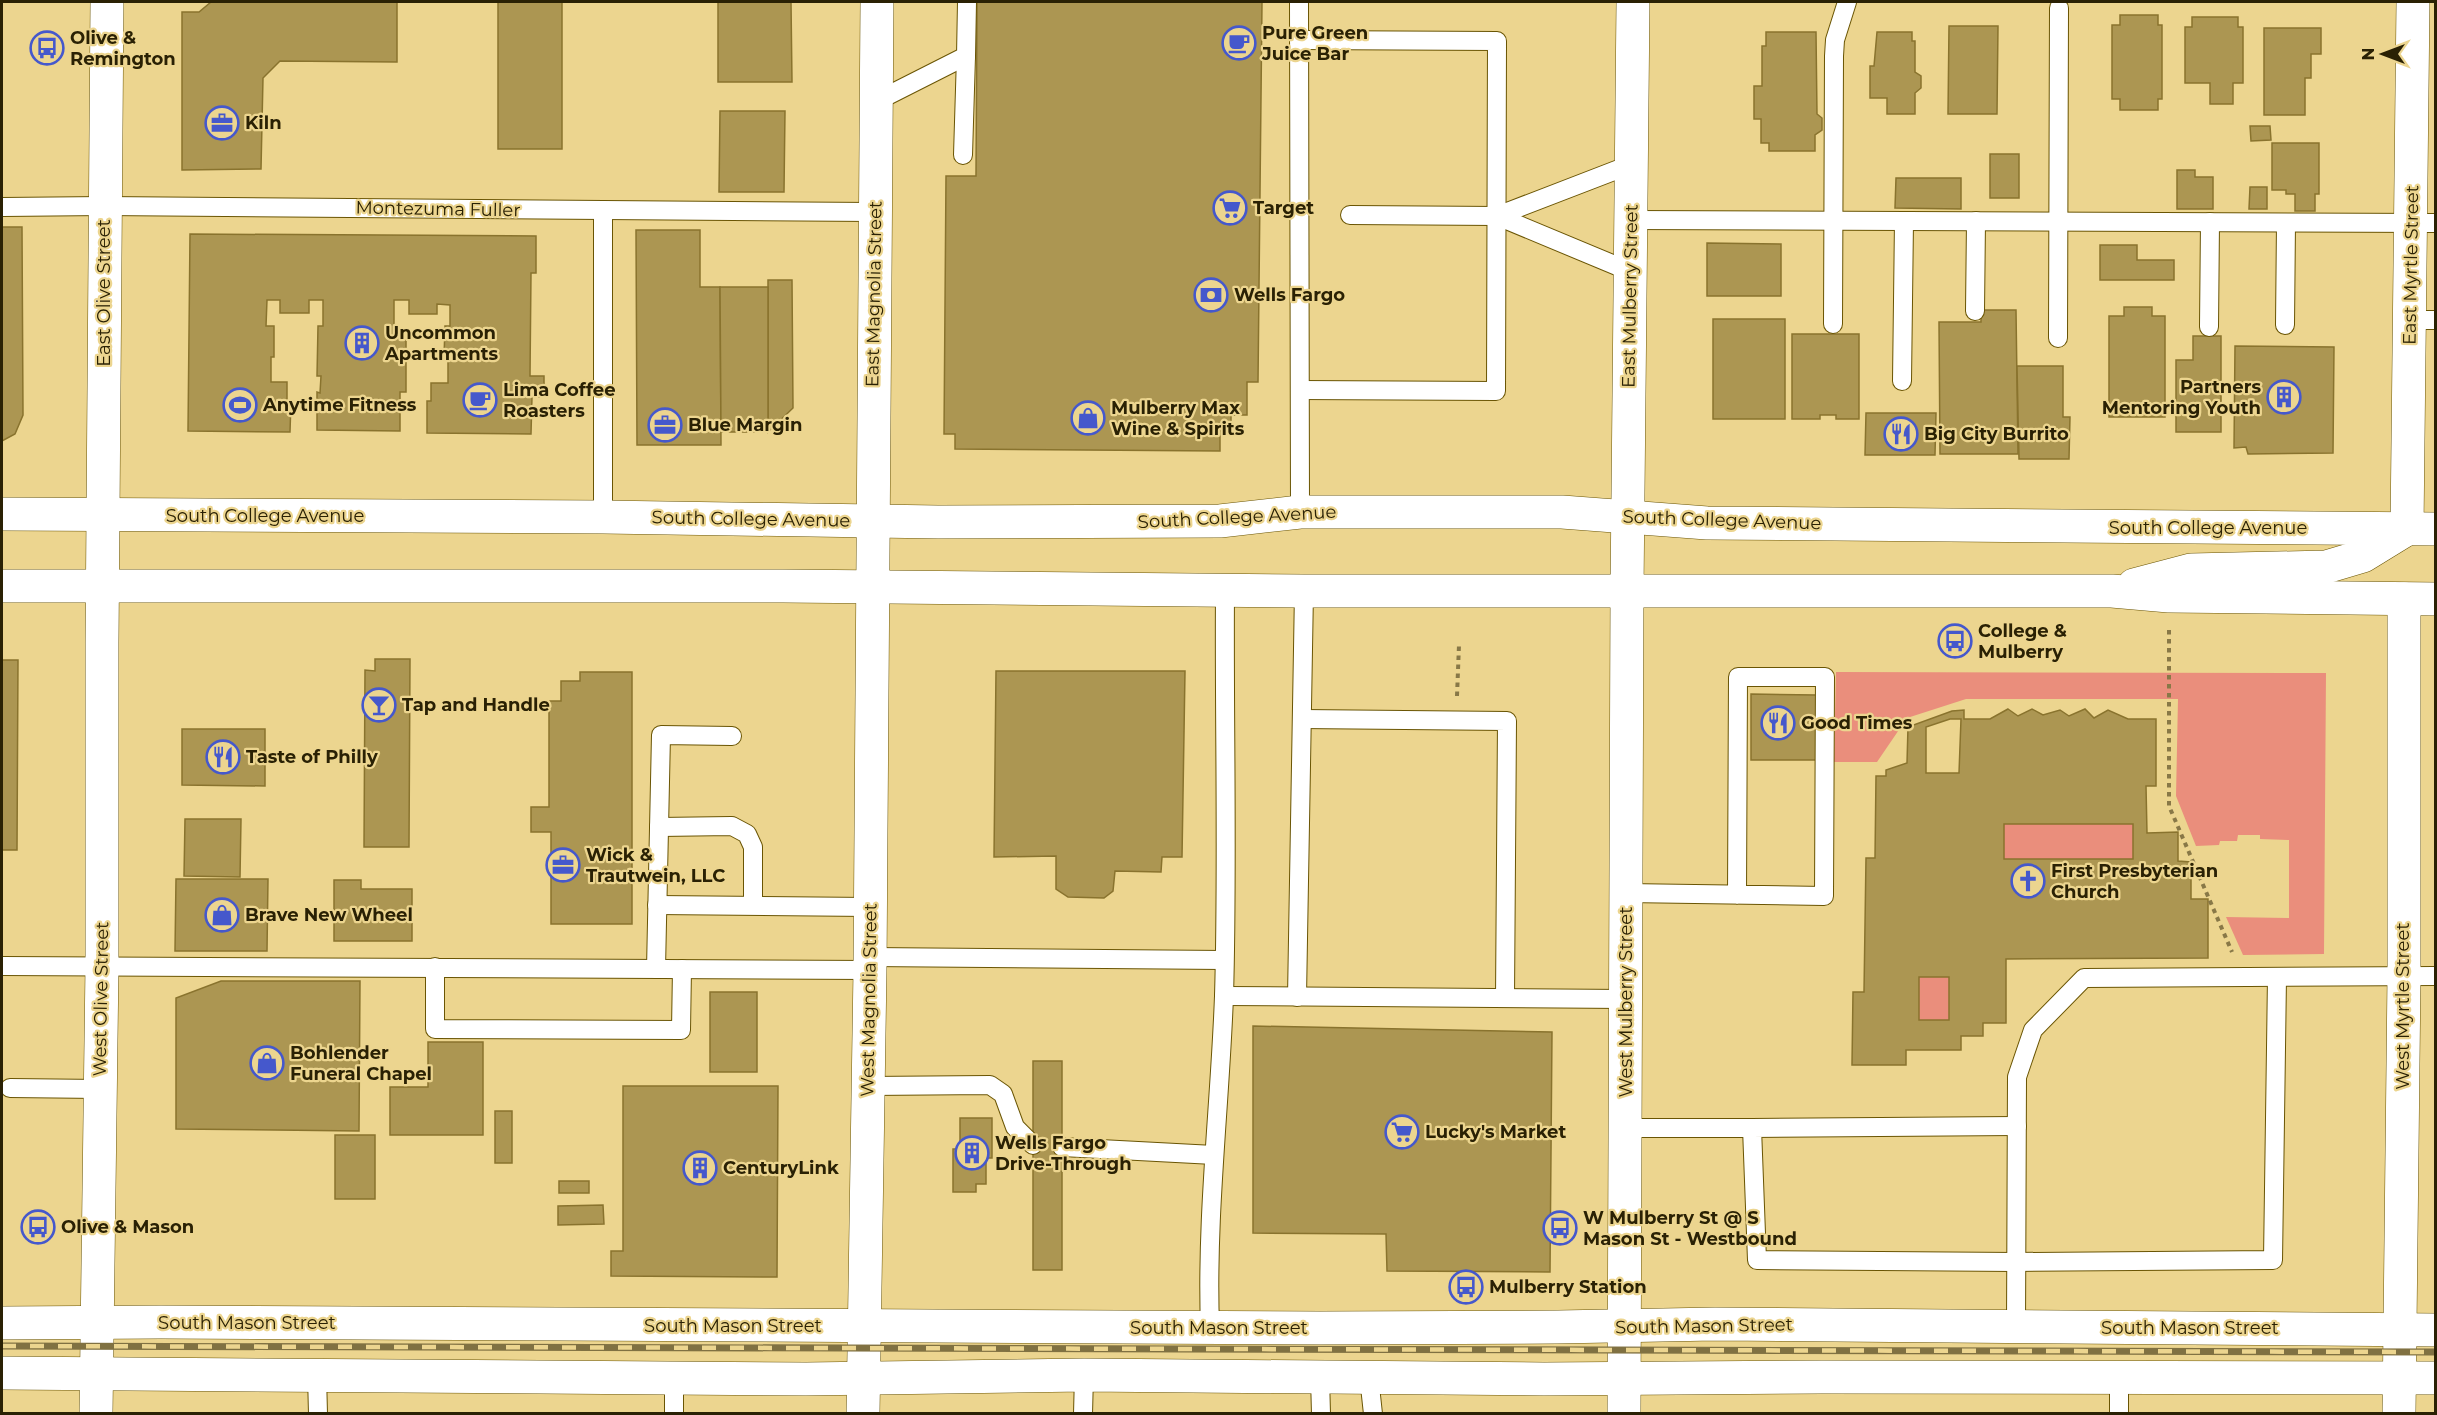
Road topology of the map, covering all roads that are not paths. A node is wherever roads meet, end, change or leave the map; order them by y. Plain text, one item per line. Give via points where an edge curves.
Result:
1 (107, 2) edge
2 (877, 2) edge
3 (967, 2) edge
4 (1299, 2) edge
5 (1633, 2) edge
6 (1847, 2) edge
7 (2413, 2) edge
8 (2059, 8) dead end
9 (1299, 40) junction
10 (966, 56) junction
11 (877, 101) junction
12 (963, 155) dead end
13 (1632, 164) junction
14 (105, 206) junction
15 (2, 207) edge
16 (603, 210) junction
17 (874, 212) junction
18 (1350, 215) dead end
19 (1497, 216) junction
20 (1630, 220) junction
21 (1834, 221) junction
22 (1904, 221) junction
23 (1976, 221) junction
24 (2058, 222) junction
25 (2210, 222) junction
26 (2286, 223) junction
27 (2424, 223) edge
28 (1629, 271) junction
29 (1975, 311) dead end
30 (2423, 320) edge
31 (1833, 324) dead end
32 (2284, 325) dead end
33 (2209, 327) dead end
34 (2058, 338) dead end
35 (1902, 381) dead end
36 (1300, 390) junction
37 (1300, 512) junction
38 (103, 513) junction
39 (2, 514) edge
40 (1628, 516) junction
41 (603, 517) junction
42 (872, 520) junction
43 (2421, 529) edge
44 (2436, 576) edge
45 (103, 585) junction
46 (2, 586) edge
47 (872, 587) junction
48 (1225, 591) junction
49 (1304, 591) junction
50 (1627, 591) junction
51 (2112, 591) junction
52 (2420, 599) edge
53 (1302, 719) junction
54 (732, 736) dead end
55 (659, 827) junction
56 (1626, 893) junction
57 (1737, 895) junction
58 (657, 904) junction
59 (753, 905) junction
60 (870, 907) junction
61 (1224, 960) junction
62 (870, 963) junction
63 (2, 966) edge
64 (102, 966) junction
65 (435, 967) junction
66 (656, 969) junction
67 (682, 969) junction
68 (2420, 976) edge
69 (2277, 977) junction
70 (1224, 996) junction
71 (1297, 997) junction
72 (1504, 998) junction
73 (1625, 999) junction
74 (868, 1086) junction
75 (10, 1088) dead end
76 (100, 1089) junction
77 (2016, 1126) junction
78 (1625, 1128) junction
79 (1752, 1128) junction
80 (1033, 1145) dead end
81 (1062, 1147) dead end
82 (1214, 1155) junction
83 (2016, 1263) junction
84 (2, 1323) edge
85 (97, 1323) junction
86 (1625, 1326) junction
87 (865, 1327) junction
88 (1210, 1327) junction
89 (2016, 1327) junction
90 (2399, 1330) junction
91 (2436, 1330) edge
92 (2, 1373) edge
93 (96, 1374) junction
94 (317, 1375) junction
95 (1084, 1375) junction
96 (674, 1377) junction
97 (1320, 1377) junction
98 (1369, 1377) junction
99 (2120, 1377) junction
100 (864, 1378) junction
101 (1624, 1378) junction
102 (2399, 1378) junction
103 (2436, 1378) edge
104 (96, 1413) edge
105 (318, 1413) edge
106 (674, 1413) edge
107 (863, 1413) edge
108 (1083, 1413) edge
109 (1321, 1413) edge
110 (1373, 1413) edge
111 (1624, 1413) edge
112 (2119, 1413) edge
113 (2399, 1413) edge

1 - 14 main road, East Olive Street
2 - 11 main road, East Magnolia Street
3 - 10 lane
4 - 9 lane
5 - 13 main road, East Mulberry Street
6 - 21 lane via 1834,56
7 - 27 main road, East Myrtle Street
8 - 24 lane
9 - 19 lane via 1497,41
9 - 36 lane
10 - 11 lane
10 - 12 lane
11 - 17 main road, East Magnolia Street
13 - 19 lane
13 - 20 main road, East Mulberry Street
14 - 15 lane, Montezuma Fuller
14 - 16 lane, Montezuma Fuller
14 - 38 main road, East Olive Street
16 - 17 lane, Montezuma Fuller
16 - 41 lane
17 - 42 main road, East Magnolia Street
18 - 19 lane
19 - 28 lane
19 - 36 lane via 1496,391
20 - 21 lane
20 - 28 main road, East Mulberry Street
21 - 22 lane
21 - 31 lane
22 - 23 lane
22 - 35 lane
23 - 24 lane
23 - 29 lane
24 - 25 lane
24 - 34 lane
25 - 26 lane
25 - 33 lane
26 - 27 lane
26 - 32 lane
27 - 30 main road, East Myrtle Street
28 - 40 main road, East Mulberry Street
30 - 43 main road, East Myrtle Street
36 - 37 lane
37 - 40 main road, South College Avenue via 1562,512
37 - 42 main road, South College Avenue via 1220,521
38 - 39 main road, South College Avenue
38 - 41 main road, South College Avenue
38 - 45 main road, East Olive Street
40 - 43 main road, South College Avenue via 1707,523
40 - 50 main road, East Mulberry Street
41 - 42 main road, South College Avenue
42 - 47 main road, East Magnolia Street
43 - 51 main road via 2363,556 2326,567 2190,570
44 - 52 main road via 2430,578
45 - 46 main road
45 - 47 main road
45 - 64 main road, West Olive Street
47 - 48 main road
47 - 60 main road, West Magnolia Street
48 - 49 main road
48 - 61 lane
49 - 50 main road
49 - 53 lane
50 - 51 main road
50 - 56 main road, West Mulberry Street
51 - 52 main road via 2169,596
52 - 68 main road, West Myrtle Street
53 - 71 lane
53 - 72 lane via 1507,721
54 - 55 lane via 661,735
55 - 58 lane
55 - 59 lane via 732,826 747,834 753,847
56 - 57 lane
56 - 73 main road, West Mulberry Street
57 - 57 lane via 1738,677 1825,677 1824,896
58 - 59 lane
58 - 66 lane
59 - 60 lane
60 - 62 main road, West Magnolia Street
61 - 62 lane
61 - 70 lane
62 - 67 lane
62 - 74 main road, West Magnolia Street
63 - 64 lane
64 - 65 lane
64 - 76 main road, West Olive Street
65 - 66 lane
65 - 67 lane via 435,1029 681,1030
66 - 67 lane
68 - 69 lane
68 - 90 main road, West Myrtle Street
69 - 77 lane via 2084,978 2033,1030 2016,1077
69 - 83 lane via 2273,1260
70 - 71 lane
70 - 82 lane
71 - 72 lane
72 - 73 lane
73 - 78 main road, West Mulberry Street
74 - 80 lane via 990,1085 1003,1094 1015,1127
74 - 87 main road, West Magnolia Street
75 - 76 lane
76 - 85 main road, West Olive Street
77 - 79 lane
77 - 83 lane
78 - 79 lane
78 - 86 main road, West Mulberry Street
79 - 83 lane via 1757,1260
81 - 82 lane
82 - 88 lane
83 - 89 lane
84 - 85 main road, South Mason Street
85 - 87 main road, South Mason Street
85 - 93 main road, West Olive Street
86 - 88 main road, South Mason Street
86 - 89 main road, South Mason Street via 1715,1323
86 - 101 main road, West Mulberry Street
87 - 88 main road, South Mason Street
87 - 100 main road, West Magnolia Street
89 - 90 main road, South Mason Street
90 - 91 main road, South Mason Street
90 - 102 main road, West Myrtle Street
92 - 93 main road
93 - 94 main road
93 - 104 main road, West Olive Street
94 - 96 main road
94 - 105 lane
95 - 97 main road
95 - 100 main road
95 - 108 lane
96 - 100 main road
96 - 106 lane
97 - 98 main road
97 - 109 lane
98 - 101 main road
98 - 110 lane
99 - 101 main road
99 - 102 main road
99 - 112 lane
100 - 107 main road, West Magnolia Street
101 - 111 main road, West Mulberry Street
102 - 103 main road
102 - 113 main road, West Myrtle Street

